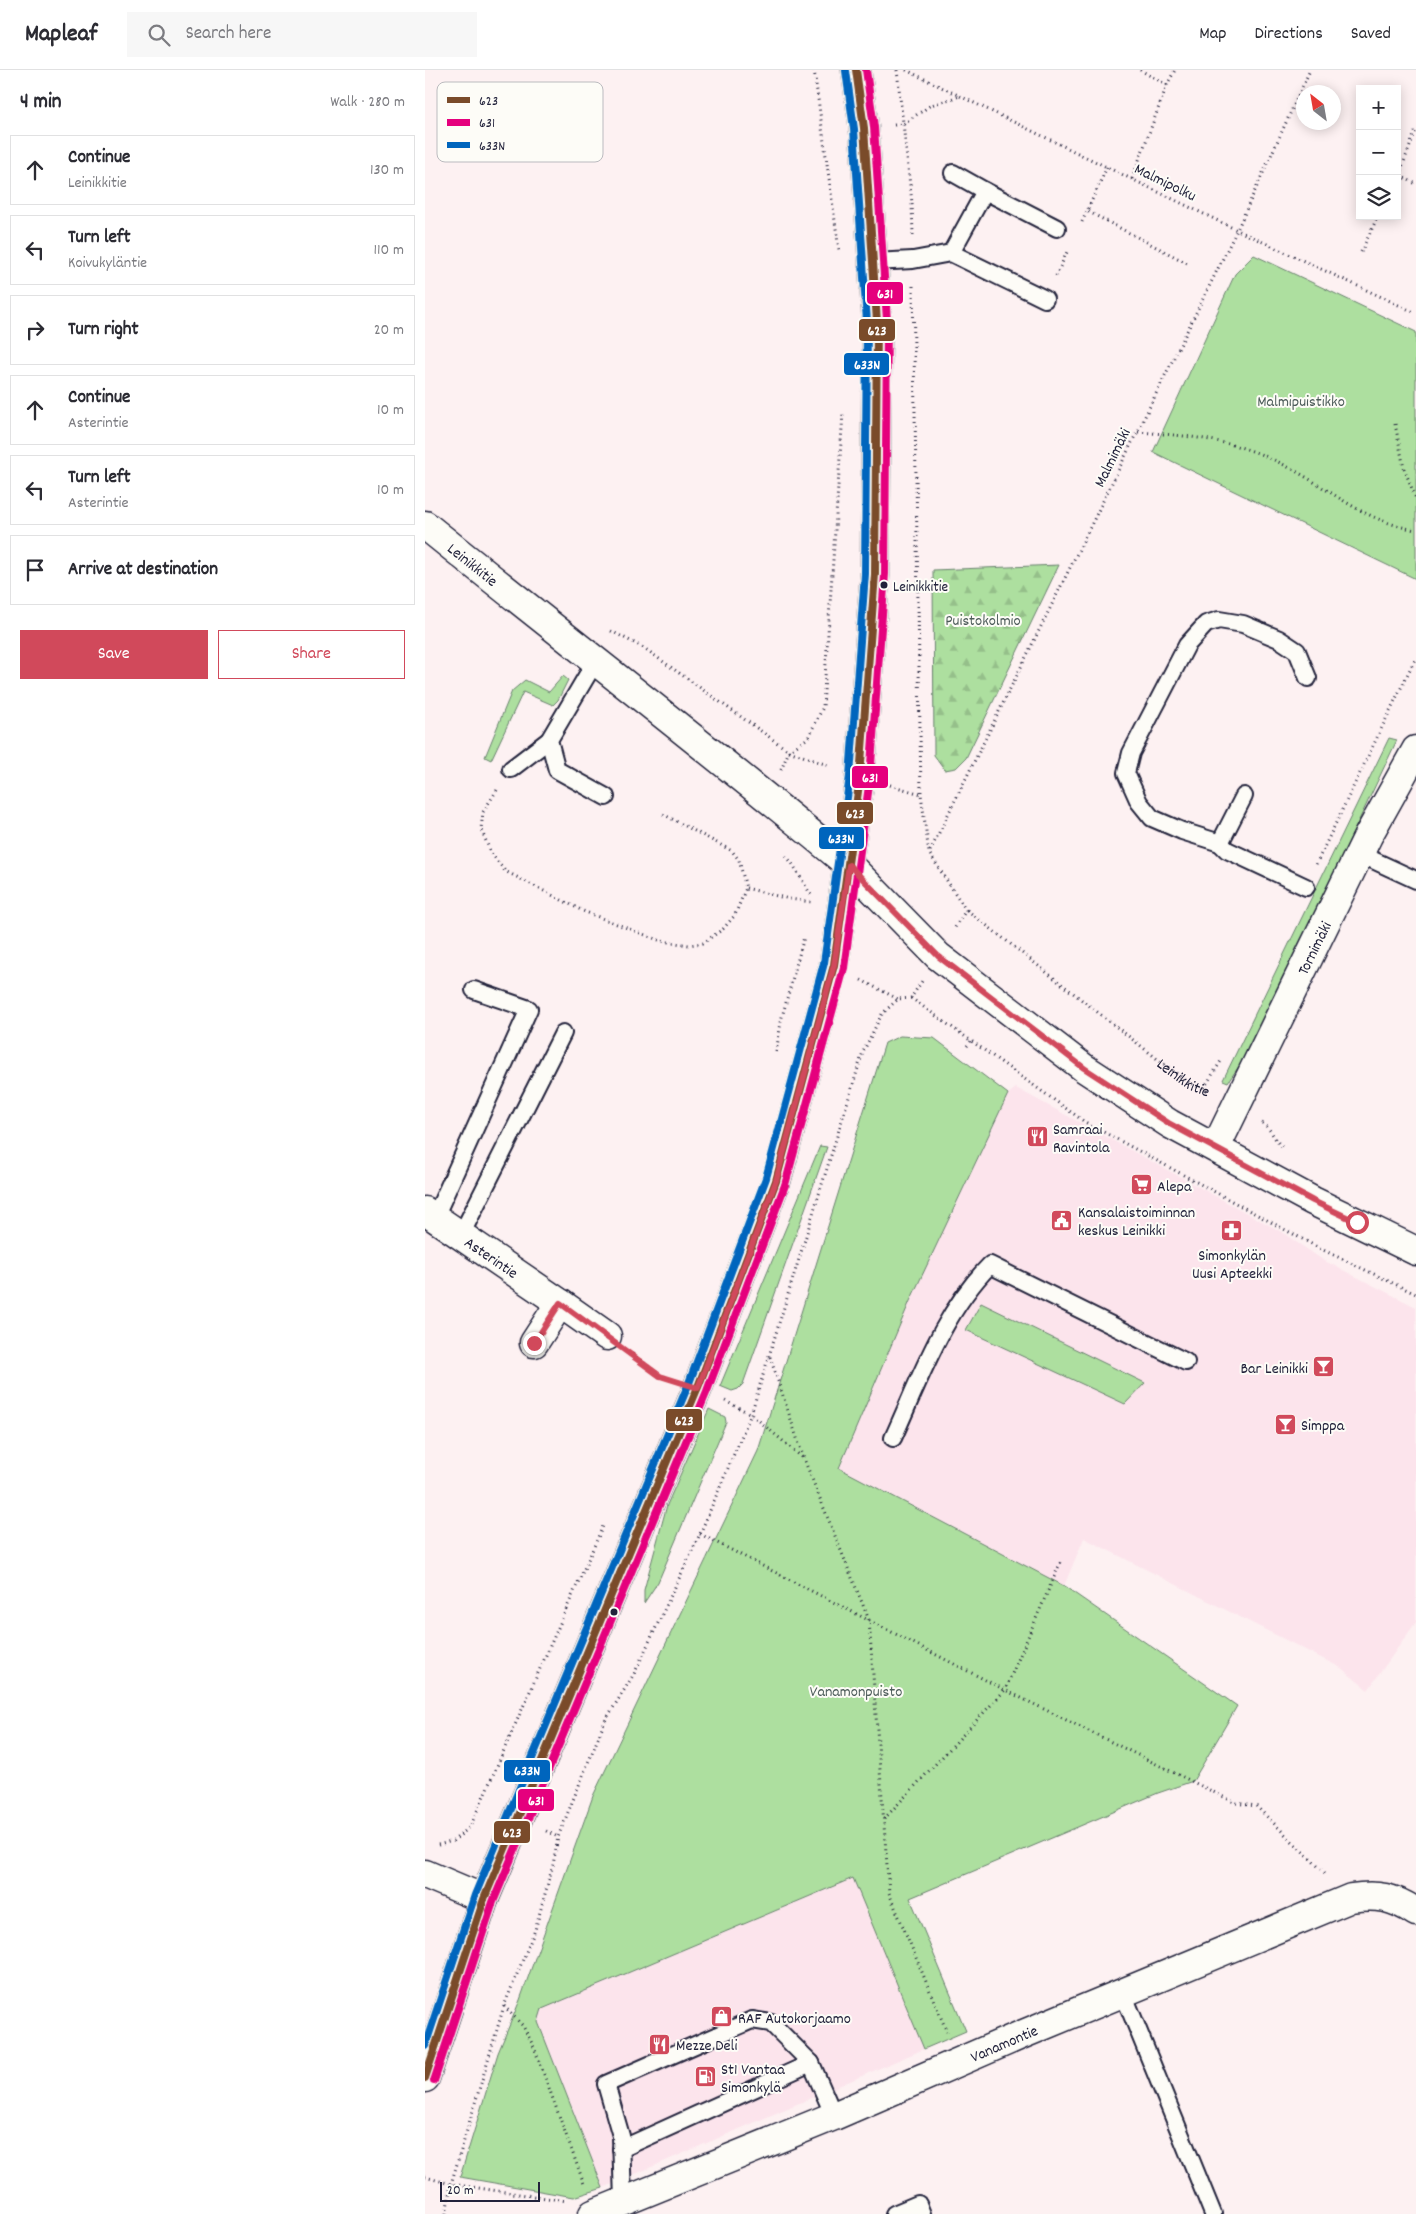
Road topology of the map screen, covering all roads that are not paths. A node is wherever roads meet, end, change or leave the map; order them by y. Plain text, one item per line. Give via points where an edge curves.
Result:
1 (856, 70) edge
2 (953, 173) dead end
3 (985, 191) junction
4 (1057, 228) dead end
5 (951, 253) junction
6 (873, 262) junction
7 (1045, 299) road end
8 (425, 525) edge
9 (595, 662) junction
10 (1308, 678) dead end
11 (549, 740) junction
12 (1416, 750) edge
13 (511, 769) road end
14 (606, 796) dead end
15 (1244, 796) dead end
16 (1220, 843) junction
17 (1360, 854) junction
18 (849, 865) junction
19 (1416, 880) edge
20 (1306, 887) dead end
21 (474, 990) dead end
22 (563, 1034) dead end
23 (1216, 1147) junction
24 (430, 1214) edge
25 (461, 1235) junction
26 (1416, 1251) edge
27 (560, 1303) junction
28 (607, 1336) road end
29 (534, 1343) dead end
30 (1186, 1362) dead end
31 (893, 1438) dead end
32 (425, 1874) edge
33 (484, 1899) junction
34 (1416, 1912) edge
35 (1123, 1992) junction
36 (811, 2063) junction
37 (425, 2078) edge
38 (834, 2116) junction
39 (621, 2149) junction
40 (626, 2208) edge
41 (594, 2211) edge
42 (894, 2214) edge
43 (922, 2214) edge
44 (1213, 2214) edge

1 - 6 main road via 864,128
2 - 3 lane
3 - 4 lane
3 - 5 lane
5 - 6 lane via 913,260
5 - 7 lane
6 - 18 main road via 877,322 875,574 861,777
8 - 9 main road, Leinikkitie
9 - 11 lane
9 - 18 main road, Leinikkitie
10 - 16 lane via 1297,650 1243,624 1219,620 1206,624 1187,645 1131,752 1126,774 1139,802 1152,818
11 - 13 lane
11 - 14 lane via 557,770
12 - 17 main road, Tornimäki
15 - 16 lane
16 - 20 lane via 1227,850
17 - 19 lane
17 - 23 main road, Tornimäki
18 - 23 main road, Leinikkitie via 938,956 1084,1068 1170,1124
18 - 33 main road via 834,965 776,1181 698,1388
21 - 24 lane via 529,1009
22 - 25 lane
23 - 26 main road, Leinikkitie via 1313,1201
24 - 25 main road, Asterintie
25 - 27 main road, Asterintie
27 - 28 main road, Asterintie
27 - 29 main road
30 - 31 lane via 990,1265 972,1282 937,1342
32 - 33 main road
33 - 37 main road
34 - 35 main road, Vanamontie via 1387,1897 1351,1898
35 - 38 main road, Vanamontie
35 - 44 lane
36 - 38 lane
36 - 39 lane
36 - 39 lane via 771,2023 752,2020 606,2084 621,2136
38 - 40 main road, Vanamontie
39 - 40 lane
40 - 41 main road, Vanamontie
42 - 43 lane via 918,2204

